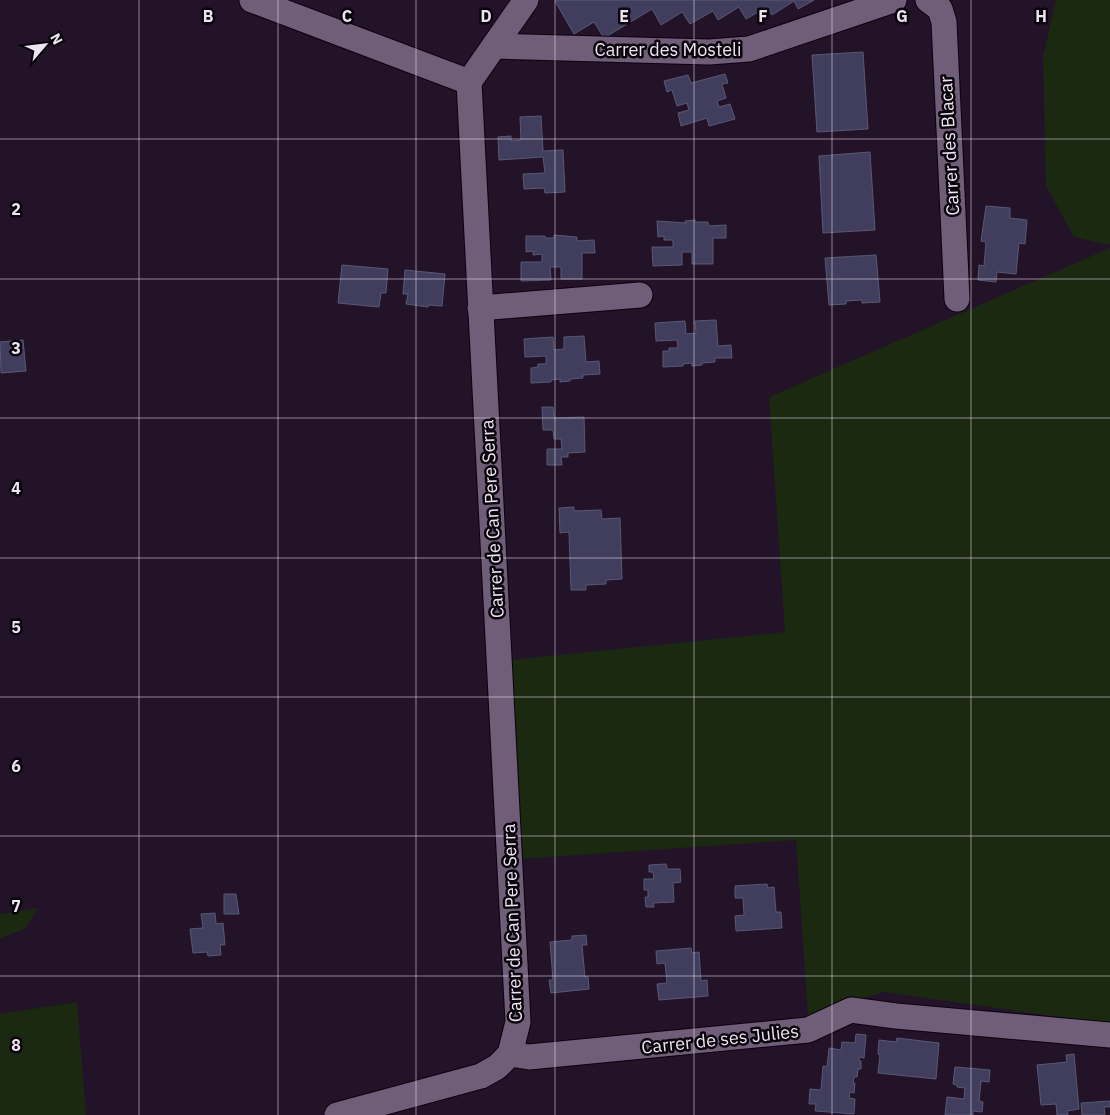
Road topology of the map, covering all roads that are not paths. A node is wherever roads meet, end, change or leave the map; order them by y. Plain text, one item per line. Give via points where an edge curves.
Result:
1 (252, 0) edge
2 (526, 0) edge
3 (894, 0) edge
4 (928, 0) edge
5 (494, 46) junction
6 (469, 82) junction
7 (640, 295) dead end
8 (956, 299) dead end
9 (480, 308) junction
10 (1110, 1035) edge
11 (510, 1054) junction
12 (337, 1115) edge

1 - 6 street
2 - 5 street
3 - 5 street, Carrer des Mosteli via 749,49 709,52
4 - 8 street, Carrer des Blacar via 940,9 944,22
5 - 6 street
6 - 9 street, Carrer de Can Pere Serra
7 - 9 street
9 - 11 street, Carrer de Can Pere Serra via 518,1022
10 - 11 street, Carrer de ses Julies via 851,1010 808,1030 529,1057
11 - 12 street via 481,1076

